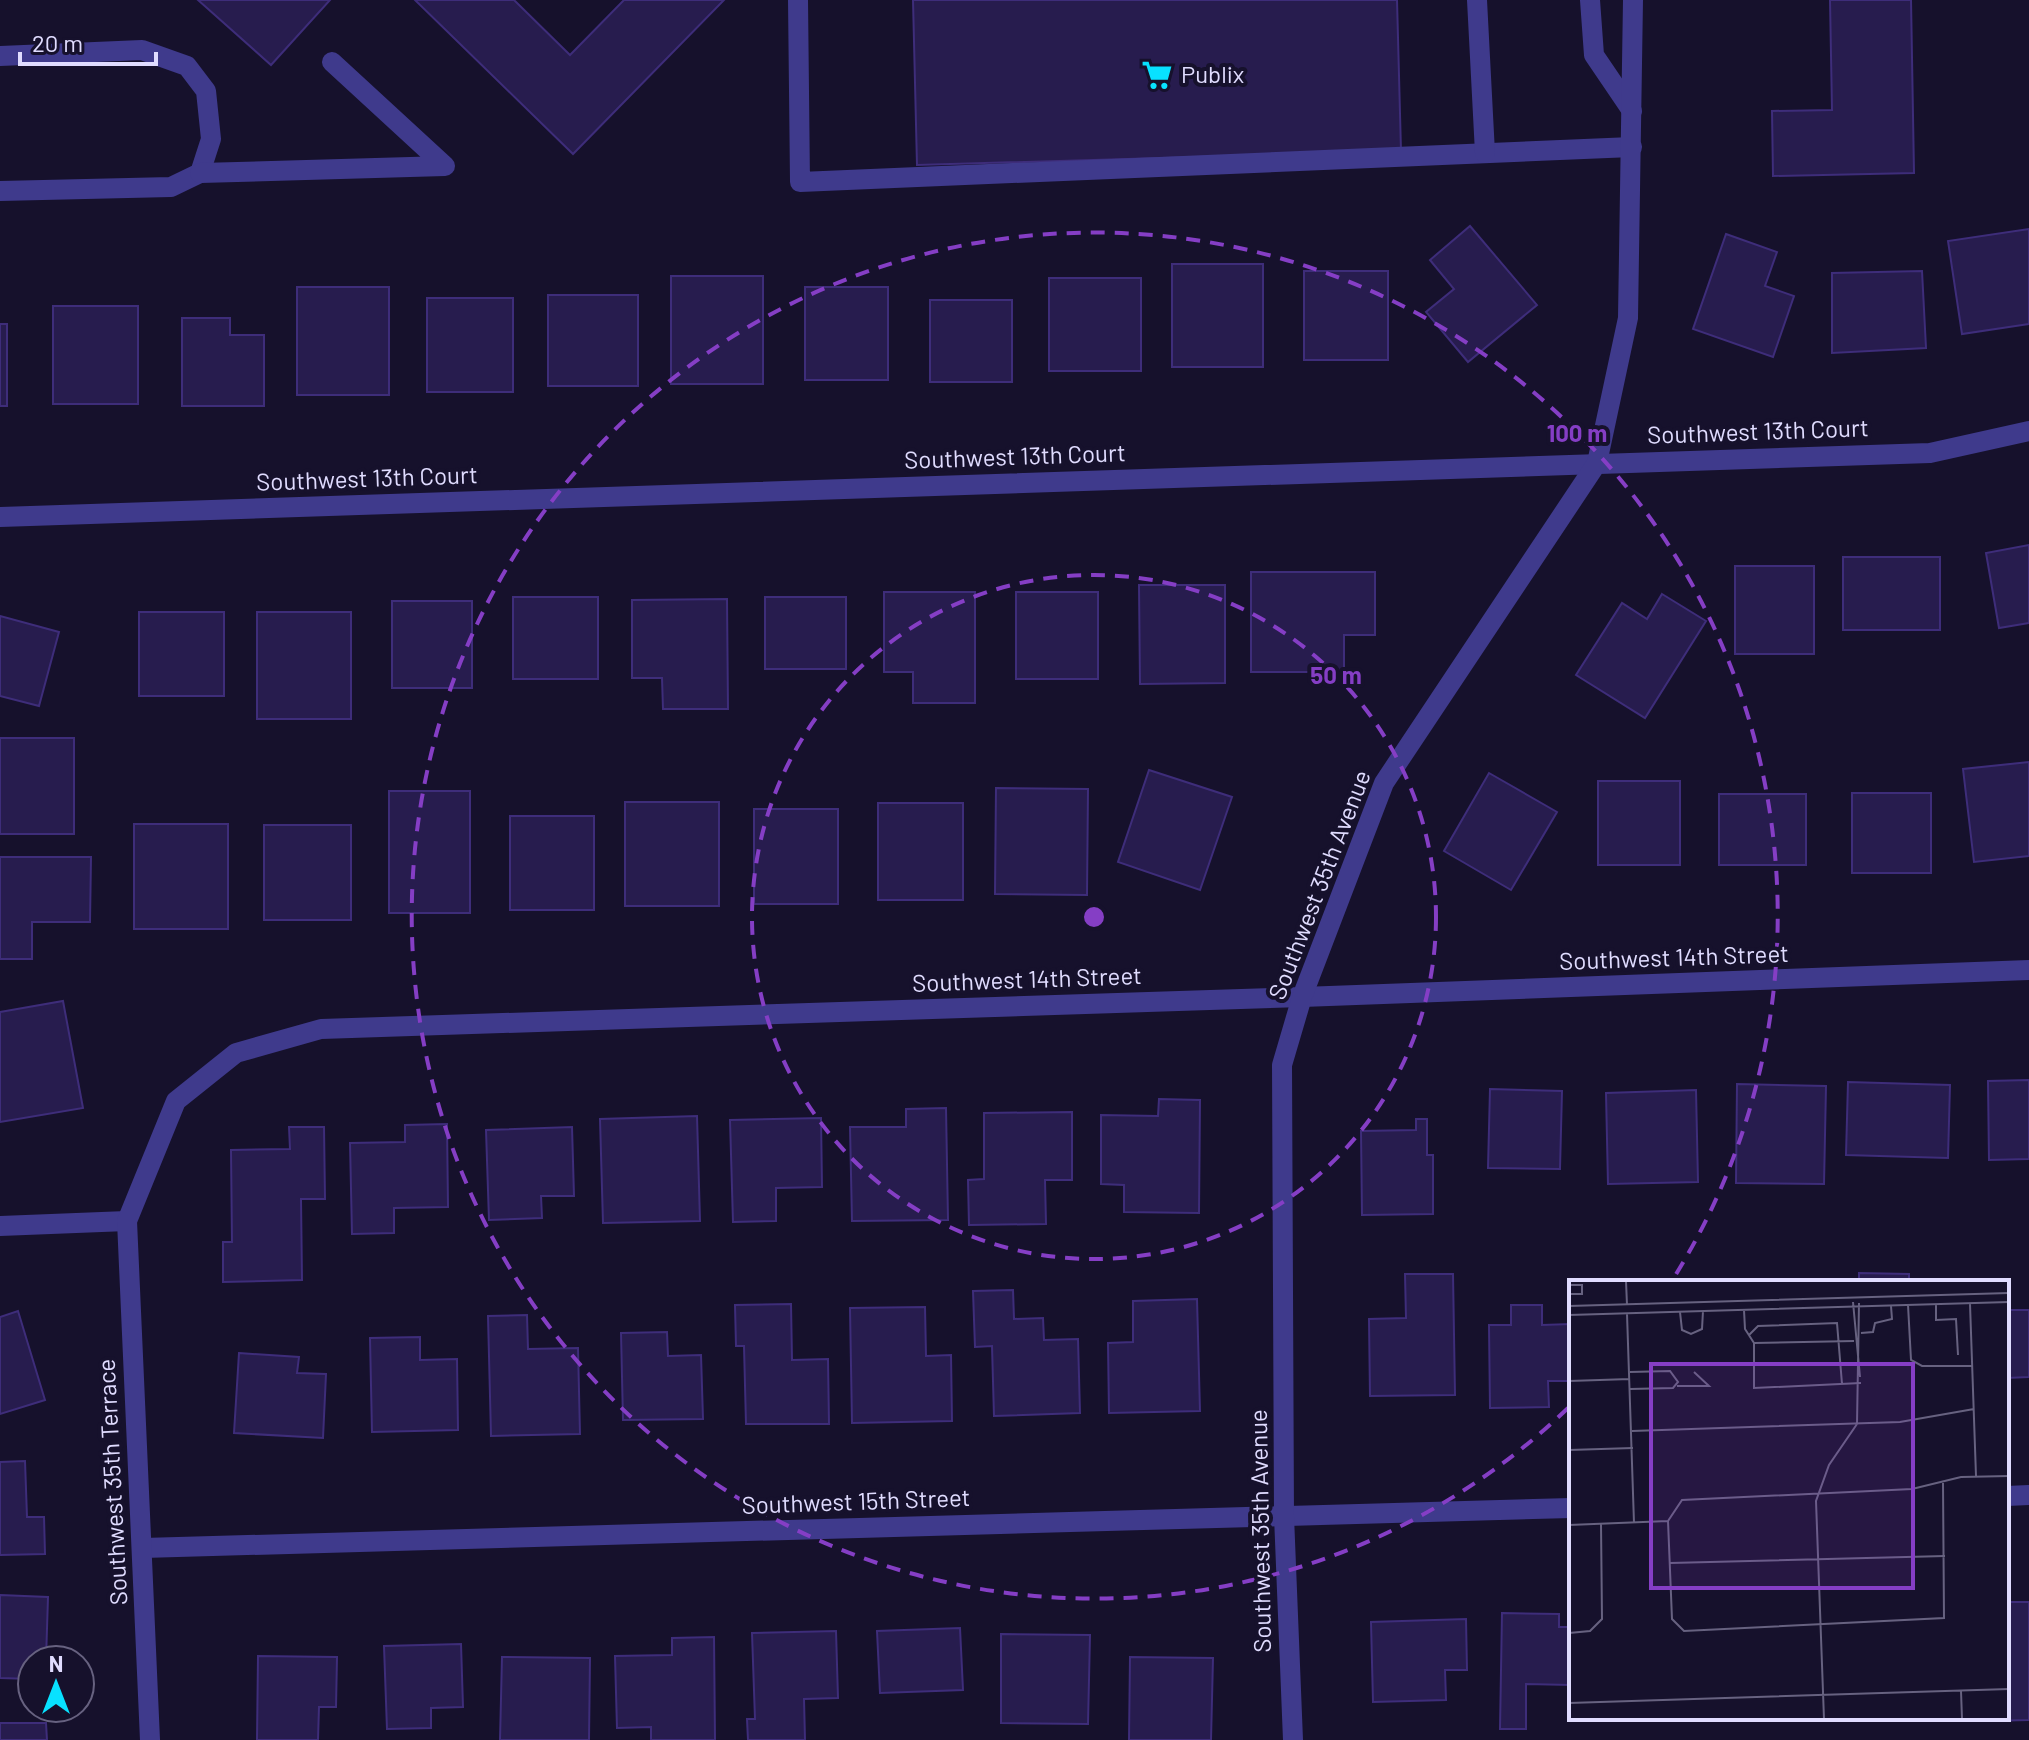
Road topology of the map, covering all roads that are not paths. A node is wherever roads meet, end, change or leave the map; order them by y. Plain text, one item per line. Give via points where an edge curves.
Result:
1 (798, 0) edge
2 (1477, 0) edge
3 (1590, 0) edge
4 (1633, 0) edge
5 (0, 56) edge
6 (332, 62) dead end
7 (1632, 111) junction
8 (1632, 147) junction
9 (1485, 153) junction
10 (200, 173) junction
11 (0, 191) edge
12 (2029, 431) edge
13 (1597, 463) junction
14 (0, 517) edge
15 (2029, 970) edge
16 (1302, 997) junction
17 (127, 1221) junction
18 (0, 1226) edge
19 (2029, 1495) edge
20 (2009, 1496) edge
21 (1569, 1508) edge
22 (1284, 1516) junction
23 (143, 1548) junction
24 (150, 1740) edge
25 (1293, 1740) edge

1 - 9 street via 800,182
2 - 9 street
3 - 7 street via 1594,55
4 - 7 street, Southwest 35th Avenue
5 - 10 street via 142,50 187,66 206,91 211,139
6 - 10 street via 445,166
7 - 8 street, Southwest 35th Avenue
8 - 9 street
8 - 13 street, Southwest 35th Avenue via 1628,318
10 - 11 street via 171,187
12 - 13 street, Southwest 13th Court via 1930,453
13 - 14 street, Southwest 13th Court
13 - 16 street, Southwest 35th Avenue via 1384,783
15 - 16 street, Southwest 14th Street
16 - 17 street, Southwest 14th Street via 321,1029 236,1053 176,1101
16 - 22 street, Southwest 35th Avenue via 1282,1065
17 - 18 street
17 - 23 street, Southwest 35th Terrace
19 - 20 street
21 - 22 street, Southwest 15th Street
22 - 23 street, Southwest 15th Street
22 - 25 street, Southwest 35th Avenue
23 - 24 street, Southwest 35th Terrace

